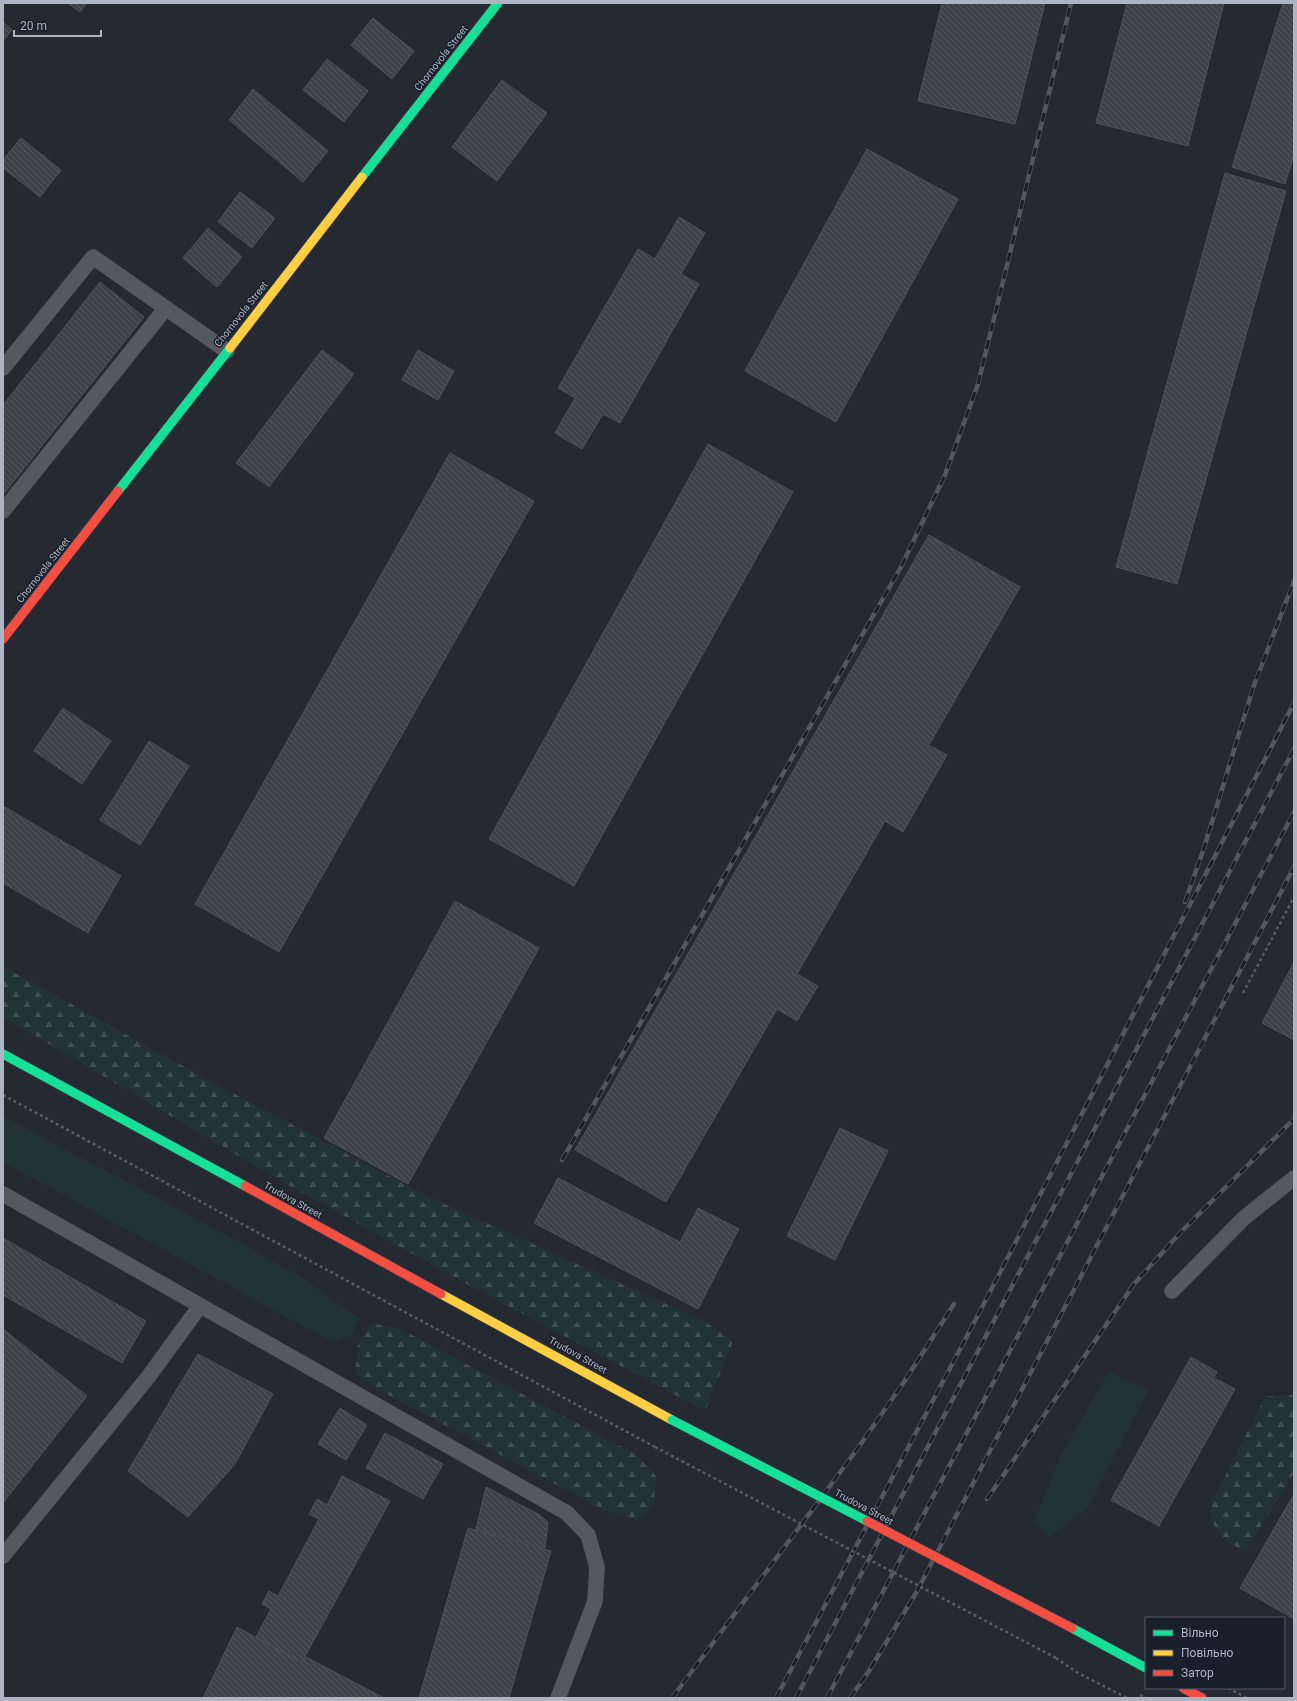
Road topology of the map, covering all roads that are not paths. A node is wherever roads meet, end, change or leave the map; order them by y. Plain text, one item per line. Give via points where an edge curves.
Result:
1 (498, 3) edge
2 (166, 308) junction
3 (227, 351) junction
4 (3, 368) edge
5 (3, 511) edge
6 (3, 639) edge
7 (3, 1054) edge
8 (1294, 1178) edge
9 (3, 1194) edge
10 (1172, 1291) dead end
11 (200, 1306) junction
12 (3, 1556) edge
13 (1145, 1667) edge
14 (1185, 1689) edge
15 (558, 1698) edge
16 (1202, 1698) edge

1 - 3 main road, Chornovola Street
2 - 3 lane
2 - 4 lane via 93,257
2 - 5 lane
3 - 6 main road, Chornovola Street
7 - 13 main road, Trudova Street, bridge via 672,1420
8 - 10 lane via 1244,1218
9 - 11 lane
11 - 12 lane via 149,1376
11 - 15 lane via 567,1513 588,1535 597,1567 595,1601
14 - 16 main road

